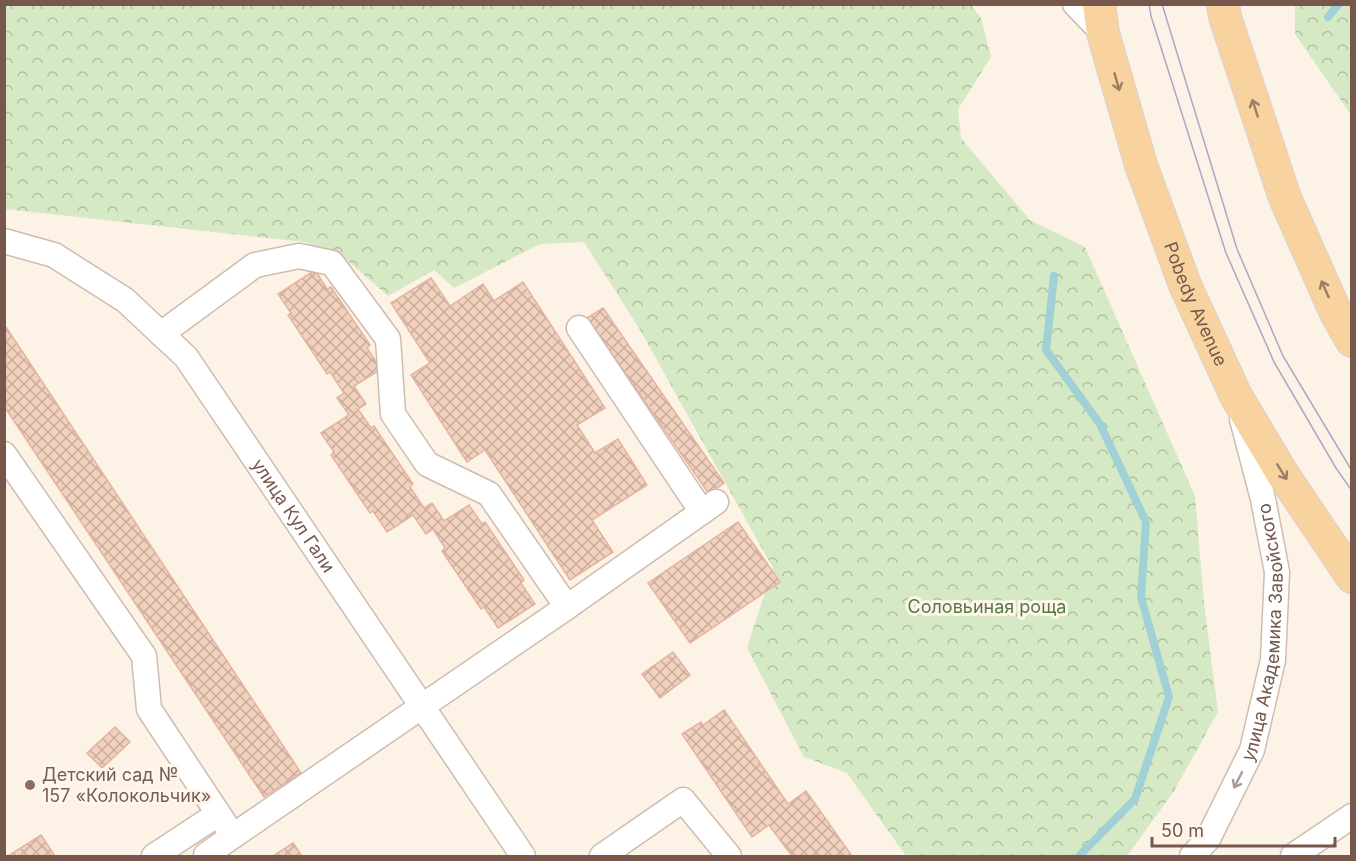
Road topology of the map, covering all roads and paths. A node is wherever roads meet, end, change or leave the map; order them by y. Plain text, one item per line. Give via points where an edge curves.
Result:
1 (1075, 4) edge
2 (1222, 4) edge
3 (1101, 19) edge
4 (4, 241) edge
5 (579, 328) dead end
6 (161, 334) junction
7 (1352, 341) edge
8 (1236, 396) junction
9 (4, 454) edge
10 (1352, 577) edge
11 (567, 607) junction
12 (422, 706) junction
13 (218, 814) junction
14 (1352, 816) edge
15 (233, 836) junction
16 (154, 856) edge
17 (207, 856) edge
18 (523, 856) edge
19 (602, 856) edge
20 (729, 856) edge
21 (1192, 856) edge
22 (1293, 856) edge

1 - 3 street
7 -> 2 main road via 1285,198
3 -> 8 main road, Pobedy Avenue via 1141,165 1185,285
4 - 6 street, улица Кул Гали via 54,255 125,300
5 - 11 street via 709,507
6 - 11 street via 255,265 299,256 332,263 388,339 393,414 404,431 427,464 489,495
6 - 12 street, улица Кул Гали via 186,357
8 -> 10 main road, Pobedy Avenue
8 -> 21 street, улица Академика Завойского via 1277,572 1273,660 1252,750 1208,839
9 - 13 street via 144,656 149,709
11 - 12 street
12 - 15 street
12 - 18 street, улица Кул Гали
13 - 15 street
13 - 16 street
14 - 22 street
15 - 17 street
19 - 20 street via 682,800

